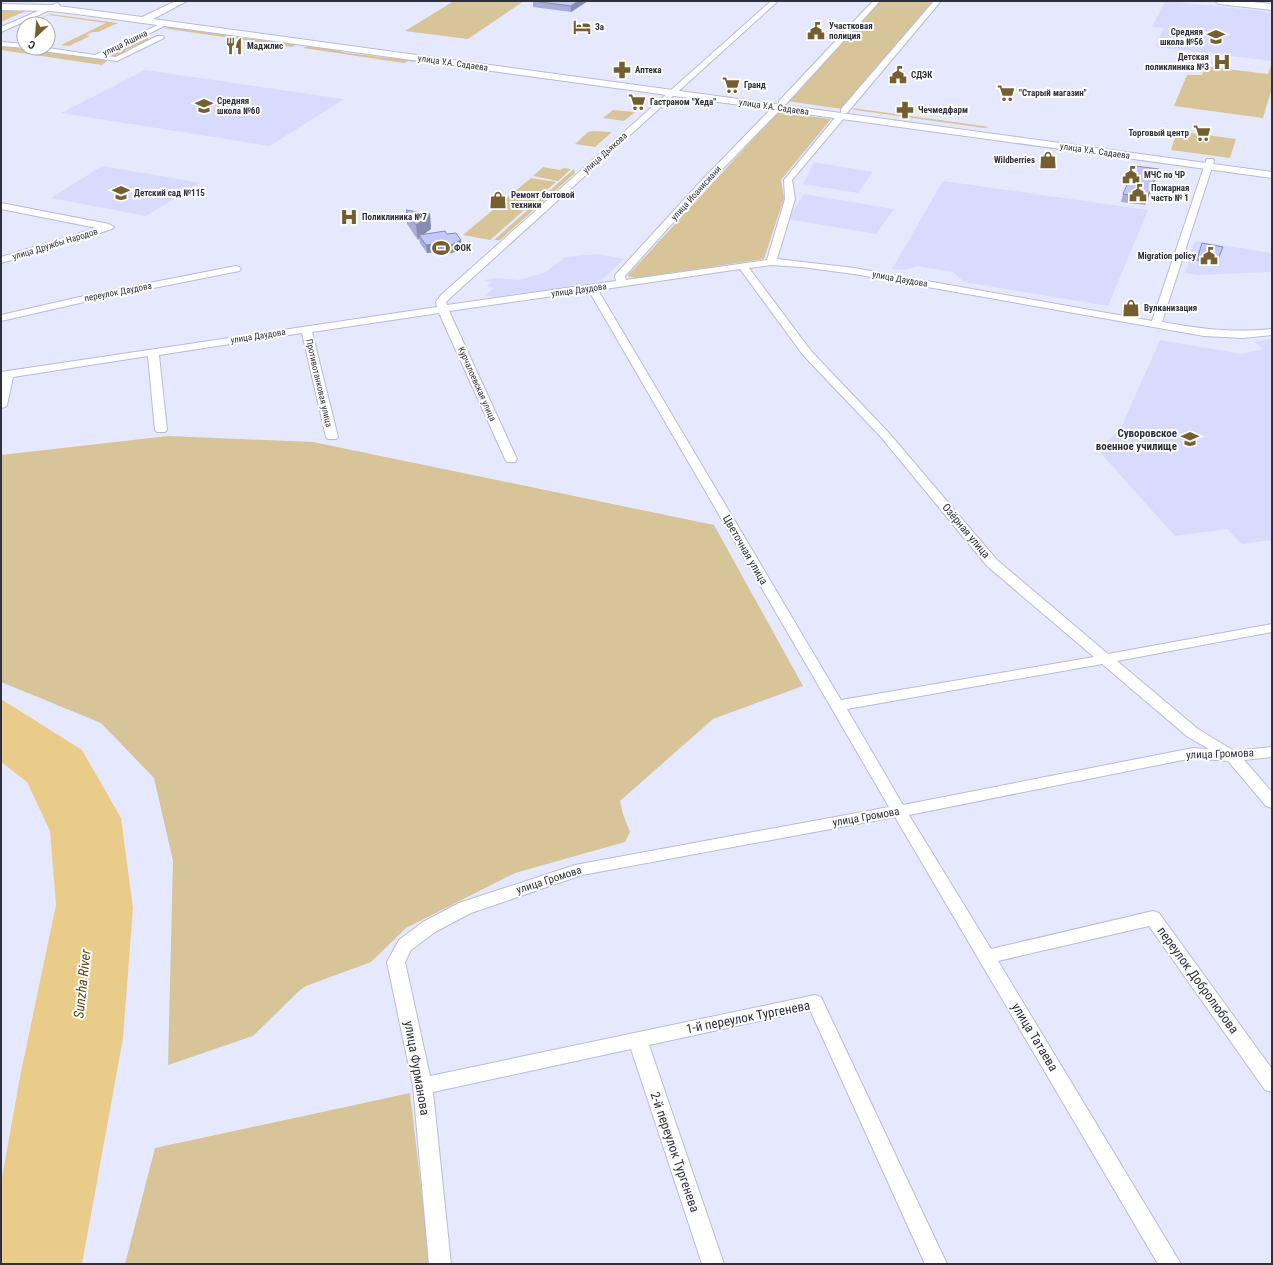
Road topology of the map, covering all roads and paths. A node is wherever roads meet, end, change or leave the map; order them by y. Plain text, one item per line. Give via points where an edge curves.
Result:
1 (171, 1) edge
2 (183, 1) edge
3 (775, 1) edge
4 (877, 1) edge
5 (938, 1) edge
6 (1219, 1) edge
7 (1245, 1) edge
8 (1, 3) edge
9 (1272, 5) edge
10 (54, 6) junction
11 (1, 7) edge
12 (141, 18) junction
13 (166, 23) junction
14 (1, 30) edge
15 (160, 38) dead end
16 (1, 44) edge
17 (16, 45) edge
18 (56, 51) edge
19 (96, 57) junction
20 (674, 90) junction
21 (780, 105) junction
22 (842, 113) junction
23 (1209, 164) junction
24 (1272, 170) edge
25 (1272, 175) edge
26 (1, 206) edge
27 (1, 260) edge
28 (771, 262) junction
29 (742, 264) junction
30 (236, 269) dead end
31 (622, 283) junction
32 (592, 288) junction
33 (443, 309) junction
34 (1, 318) edge
35 (1156, 324) junction
36 (306, 329) junction
37 (1272, 332) edge
38 (153, 352) junction
39 (5, 375) edge
40 (1, 405) edge
41 (161, 430) dead end
42 (332, 437) dead end
43 (511, 459) dead end
44 (1272, 628) edge
45 (1106, 659) junction
46 (837, 706) junction
47 (1272, 752) edge
48 (1232, 756) junction
49 (1272, 802) edge
50 (899, 812) junction
51 (465, 908) joint
52 (987, 957) junction
53 (637, 1039) junction
54 (1272, 1084) edge
55 (423, 1086) junction
56 (440, 1264) edge
57 (713, 1264) edge
58 (936, 1264) edge
59 (1170, 1264) edge

1 - 12 main road
2 - 12 main road
3 - 20 street, улица Дьякова
4 - 21 street, улица Иоанисиани
5 - 22 street
6 - 9 main road
7 - 9 main road
8 - 10 main road
10 - 11 main road
10 - 12 main road
10 - 14 street
12 - 13 main road, улица У.А. Садаева
12 - 20 main road, улица У.А. Садаева
13 - 19 street, улица Яшина
13 - 20 main road, улица У.А. Садаева
15 - 19 street via 115,60
16 - 17 street
18 - 19 street, улица Яшина
20 - 21 main road, улица У.А. Садаева
20 - 33 street, улица Дьякова via 444,297
21 - 22 main road, улица У.А. Садаева
21 - 31 street, улица Иоанисиани via 702,184 620,276
22 - 23 main road, улица У.А. Садаева
22 - 28 street via 788,180 790,199
23 - 24 main road, улица У.А. Садаева
23 - 25 main road, улица У.А. Садаева
23 - 35 street
26 - 27 street, улица Дружбы Народов via 109,227
28 - 29 street, улица Даудова
28 - 35 street, улица Даудова via 854,271
29 - 31 street, улица Даудова
29 - 45 street, Озёрная улица via 807,353 885,435 992,562
30 - 34 street, переулок Даудова via 93,296
31 - 32 street, улица Даудова
32 - 33 street, улица Даудова
32 - 46 street, Цветочная улица
33 - 36 street, улица Даудова
33 - 43 street, Курчалоевская улица
35 - 37 street, улица Даудова via 1226,335
36 - 38 street, улица Даудова
36 - 42 street, Противотанковая улица
38 - 39 street, улица Даудова
38 - 41 street
39 - 40 street
44 - 45 street
45 - 46 street
45 - 48 street, Озёрная улица via 1194,733
46 - 50 street, Цветочная улица
47 - 48 street, улица Громова
48 - 49 street, Озёрная улица
48 - 50 street, улица Громова via 1193,753
50 - 51 street, улица Громова via 581,869
50 - 52 street, улица Татаева
51 - 55 street, улица Фурманова via 429,926 405,945 396,962
52 - 54 street, переулок Добролюбова via 1153,918
52 - 59 street, улица Татаева
53 - 55 street, 1-й переулок Тургенева
53 - 57 street, 2-й переулок Тургенева
53 - 58 street, 1-й переулок Тургенева via 815,1002
55 - 56 street, улица Фурманова

